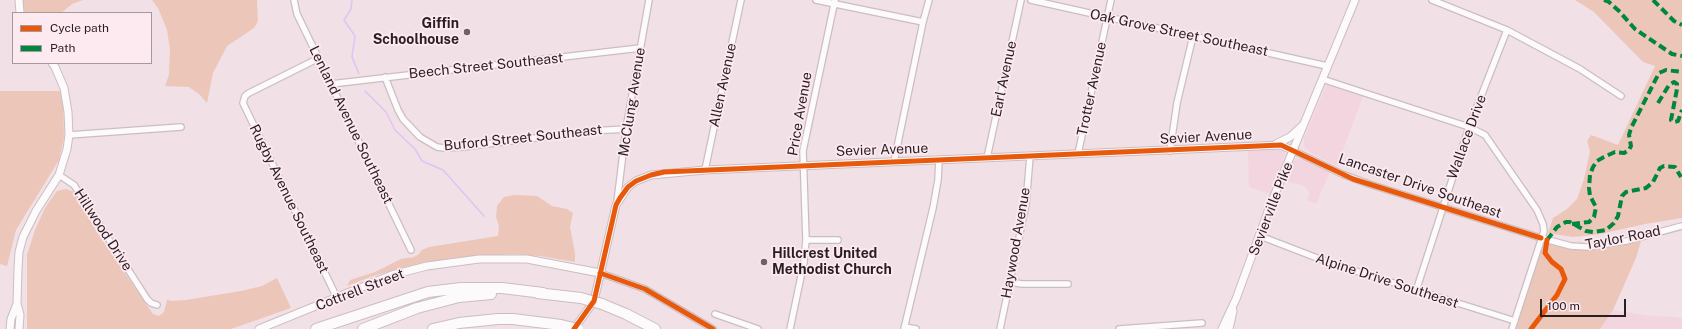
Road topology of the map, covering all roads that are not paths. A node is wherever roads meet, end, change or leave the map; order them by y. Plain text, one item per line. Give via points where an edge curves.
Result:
1 (19, 0) edge
2 (294, 0) edge
3 (649, 0) edge
4 (741, 0) edge
5 (816, 0) edge
6 (929, 0) edge
7 (1021, 0) edge
8 (1030, 0) edge
9 (1111, 0) edge
10 (1355, 0) edge
11 (1432, 0) edge
12 (835, 2) edge
13 (20, 12) edge
14 (1107, 18) junction
15 (923, 22) junction
16 (1506, 30) junction
17 (1193, 36) junction
18 (640, 48) junction
19 (319, 58) junction
20 (53, 64) edge
21 (1328, 66) junction
22 (385, 77) junction
23 (1322, 79) junction
24 (332, 84) junction
25 (1621, 96) dead end
26 (1305, 123) junction
27 (181, 127) dead end
28 (1469, 127) junction
29 (626, 129) junction
30 (69, 135) junction
31 (1273, 145) junction
32 (1170, 151) junction
33 (1294, 151) junction
34 (1078, 154) junction
35 (1030, 156) junction
36 (987, 158) junction
37 (939, 160) junction
38 (894, 162) junction
39 (803, 166) junction
40 (705, 170) junction
41 (59, 175) junction
42 (616, 204) junction
43 (1442, 207) junction
44 (1682, 226) edge
45 (1260, 236) junction
46 (1541, 238) junction
47 (806, 240) junction
48 (838, 240) dead end
49 (411, 250) dead end
50 (600, 273) junction
51 (1010, 282) junction
52 (1068, 284) dead end
53 (1416, 291) junction
54 (543, 293) junction
55 (337, 298) junction
56 (1236, 299) junction
57 (17, 304) junction
58 (157, 305) dead end
59 (715, 314) dead end
60 (1515, 321) junction
61 (1202, 323) dead end
62 (905, 328) edge
63 (10, 329) edge
64 (19, 329) edge
65 (259, 329) edge
66 (316, 329) edge
67 (363, 329) edge
68 (433, 329) edge
69 (574, 329) edge
70 (578, 329) edge
71 (656, 329) edge
72 (713, 329) edge
73 (758, 329) edge
74 (790, 329) edge
75 (916, 329) edge
76 (1000, 329) edge
77 (1119, 329) edge
78 (1222, 329) edge
79 (1228, 329) edge
80 (1512, 329) edge

1 - 13 street
2 - 19 street, Lenland Avenue Southeast via 297,14
3 - 18 street, McClung Avenue
4 - 40 street, Allen Avenue
5 - 12 street
6 - 15 street
7 - 36 street, Earl Avenue
8 - 14 street, Oak Grove Street Southeast
9 - 14 street, Trotter Avenue
10 - 21 street, Sevierville Pike
11 - 16 street
12 - 15 street
12 - 39 street, Price Avenue via 803,151
14 - 17 street, Oak Grove Street Southeast
14 - 34 street, Trotter Avenue
15 - 38 street
16 - 25 street via 1580,69
16 - 28 street, Wallace Drive
17 - 21 street, Oak Grove Street Southeast
17 - 32 street
18 - 22 street, Beech Street Southeast
18 - 29 street, McClung Avenue
19 - 24 street, Lenland Avenue Southeast
19 - 55 street, Rugby Avenue Southeast via 249,93 244,99 245,107
20 - 30 street via 64,88
21 - 23 street, Sevierville Pike
22 - 24 street, Beech Street Southeast
22 - 29 street, Buford Street Southeast via 403,119 420,137 437,147 463,147
23 - 26 street, Sevierville Pike
23 - 28 street
24 - 49 street, Lenland Avenue Southeast
26 - 31 street via 1290,137
26 - 33 street, Sevierville Pike
27 - 30 street
28 - 43 street, Wallace Drive
28 - 46 street via 1485,135 1540,215 1544,231
29 - 42 street, McClung Avenue
30 - 41 street
31 - 32 street, Sevier Avenue
31 - 33 street, Sevier Avenue via 1281,145
32 - 34 street, Sevier Avenue
33 - 43 street, Lancaster Drive Southeast via 1353,178
33 - 45 street, Sevierville Pike
34 - 35 street, Sevier Avenue
35 - 36 street, Sevier Avenue
35 - 51 street, Haywood Avenue via 1026,204
36 - 37 street, Sevier Avenue
37 - 38 street, Sevier Avenue
37 - 62 street via 934,208
38 - 39 street, Sevier Avenue
39 - 40 street, Sevier Avenue
39 - 47 street, Price Avenue
40 - 42 street, Sevier Avenue via 664,172 643,178 628,187
41 - 57 street via 23,237 19,252
41 - 58 street, Hillwood Drive via 74,185 147,299
42 - 50 street, Sevier Avenue
43 - 46 street, Lancaster Drive Southeast
43 - 53 street, Wallace Drive
44 - 46 street, Taylor Road via 1626,241 1588,247 1571,246
45 - 53 street, Alpine Drive Southeast via 1330,263
45 - 56 street, Sevierville Pike
46 - 60 street
47 - 48 street
47 - 74 street, Price Avenue
50 - 55 street, Cottrell Street via 527,259 478,259 428,266 392,275
50 - 69 street, Sevier Avenue via 594,301
50 - 72 street, Cottrell Street via 645,289
51 - 52 street
51 - 76 street, Haywood Avenue
53 - 60 street, Alpine Drive Southeast
54 - 66 highway via 502,288 462,288 428,292
54 - 67 highway via 508,292 459,297 417,308
54 - 71 highway, bridge via 581,298 602,304
55 - 65 street, Cottrell Street
56 - 78 street, Sevierville Pike
56 - 79 street
57 - 63 street
57 - 64 street via 20,315
59 - 73 street
60 - 80 street
61 - 77 street
62 - 75 street
68 - 70 highway, bridge via 498,319

